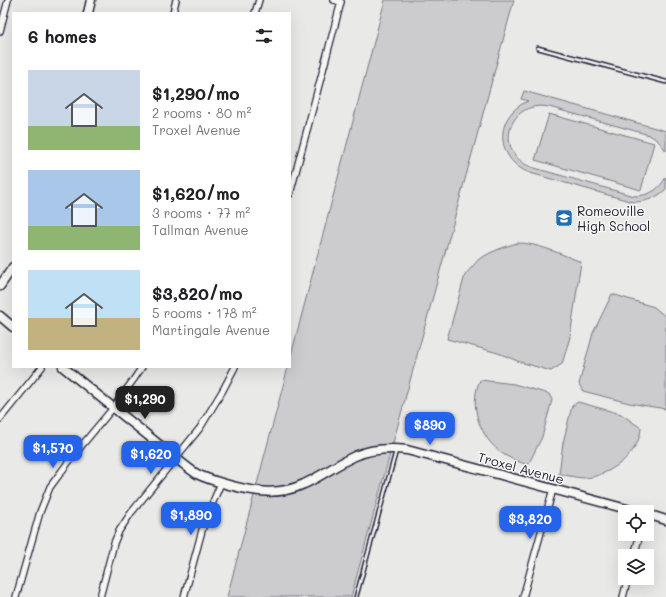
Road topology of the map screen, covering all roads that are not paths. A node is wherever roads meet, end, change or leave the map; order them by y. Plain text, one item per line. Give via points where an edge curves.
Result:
1 (8, 0) edge
2 (91, 0) edge
3 (176, 0) edge
4 (258, 0) edge
5 (334, 0) edge
6 (88, 12) edge
7 (173, 12) edge
8 (255, 12) edge
9 (0, 31) edge
10 (538, 48) dead end
11 (666, 82) edge
12 (291, 190) edge
13 (12, 268) edge
14 (0, 286) edge
15 (0, 316) edge
16 (12, 326) edge
17 (41, 368) edge
18 (64, 368) edge
19 (141, 368) edge
20 (234, 368) edge
21 (113, 408) junction
22 (0, 419) edge
23 (397, 449) junction
24 (176, 458) junction
25 (221, 483) junction
26 (552, 489) junction
27 (618, 507) edge
28 (654, 516) edge
29 (666, 520) edge
30 (626, 585) edge
31 (16, 597) edge
32 (100, 597) edge
33 (184, 597) edge
34 (356, 597) edge
35 (522, 597) edge
36 (622, 597) edge

1 - 9 street
2 - 6 street
3 - 7 street
4 - 8 street
5 - 12 street via 341,2
10 - 11 lane
13 - 14 street
15 - 16 street
17 - 22 street
18 - 21 street, Troxel Avenue
19 - 21 street
20 - 24 street via 200,428
21 - 24 street, Troxel Avenue
21 - 31 street via 50,487 40,512
23 - 25 street, Troxel Avenue via 366,452 354,456 304,484 287,490 256,492
23 - 26 street, Troxel Avenue
23 - 34 lane
24 - 25 street, Troxel Avenue via 198,474
24 - 32 street via 119,531
25 - 33 street via 204,524
26 - 27 street, Troxel Avenue
26 - 35 street
28 - 29 street
30 - 36 street

